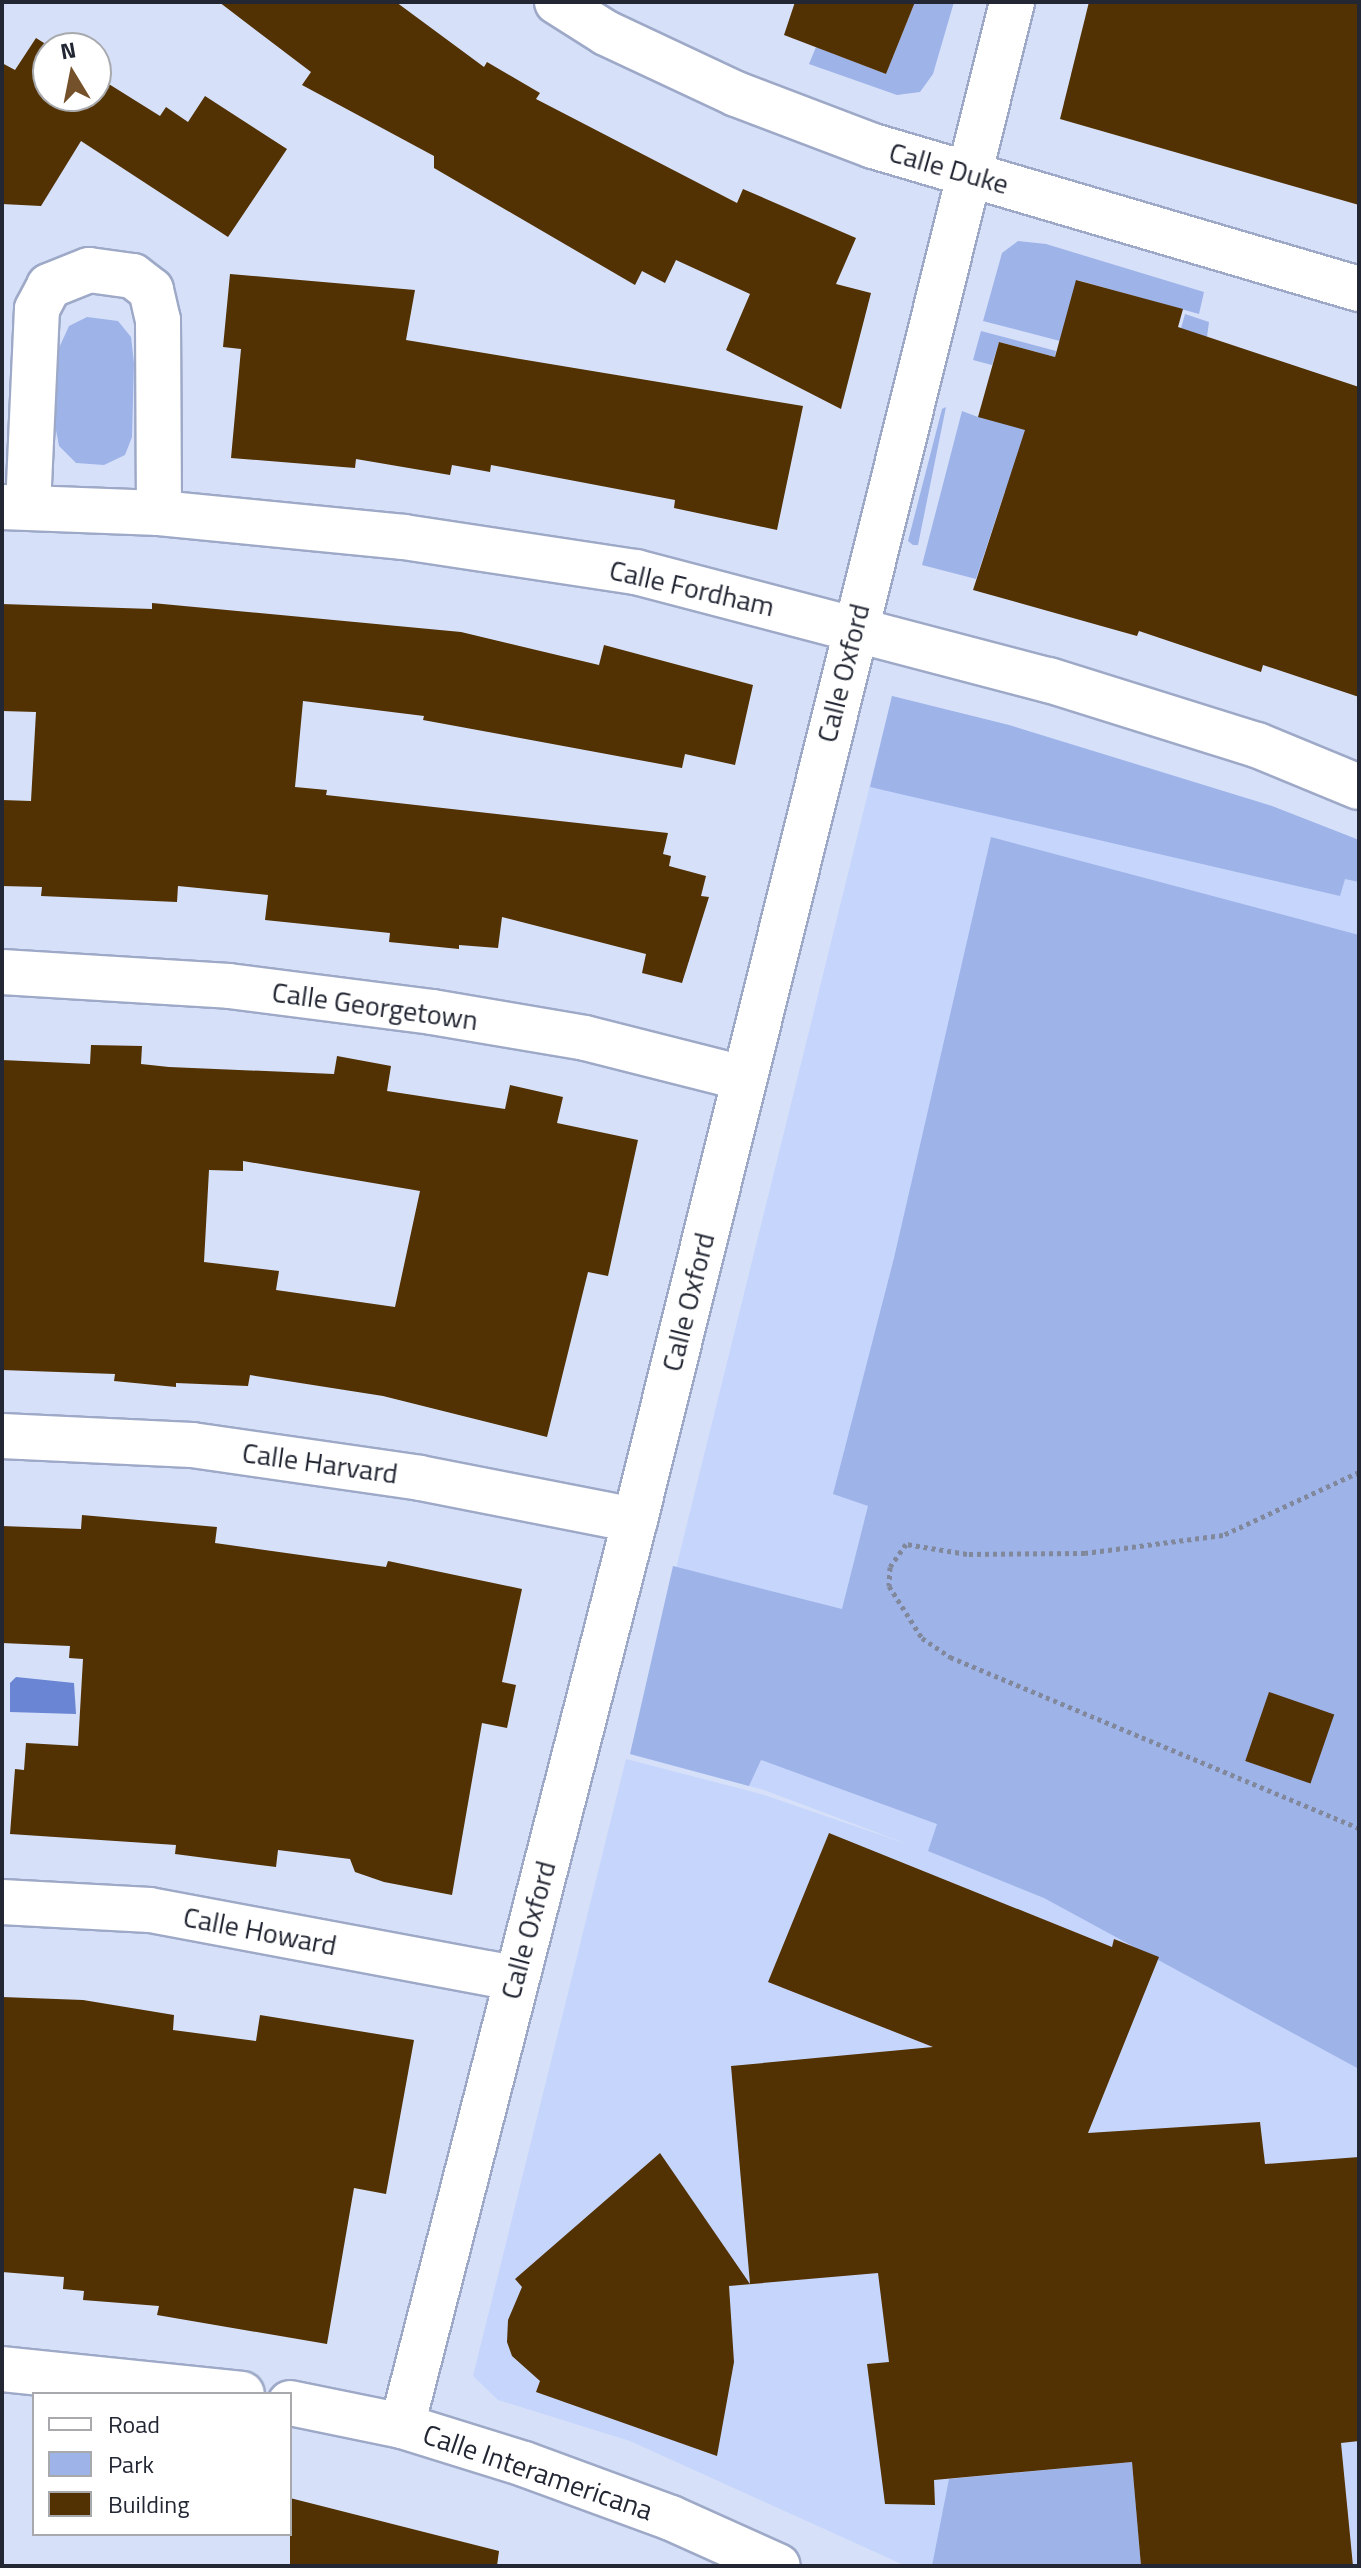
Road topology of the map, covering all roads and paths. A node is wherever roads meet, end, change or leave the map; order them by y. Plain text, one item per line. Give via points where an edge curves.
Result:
1 (557, 2) edge
2 (1012, 2) edge
3 (969, 177) junction
4 (1359, 289) edge
5 (15, 507) edge
6 (159, 513) junction
7 (854, 628) junction
8 (1359, 787) edge
9 (2, 972) edge
10 (743, 1078) junction
11 (2, 1436) edge
12 (1359, 1472) edge
13 (635, 1520) junction
14 (1359, 1828) edge
15 (2, 1902) edge
16 (515, 1978) junction
17 (2, 2369) edge
18 (223, 2392) edge
19 (292, 2403) edge
20 (402, 2426) junction
21 (778, 2566) edge

1 - 3 street, Calle Duke via 606,33 736,94
2 - 3 street, Calle Oxford
3 - 4 street, Calle Duke via 1058,198
3 - 7 street, Calle Oxford
5 - 6 street, Calle Fordham
5 - 6 street via 37,309 49,286 89,270 133,276 151,290 158,320
6 - 7 street, Calle Fordham via 404,537 636,572
7 - 8 street, Calle Fordham via 1049,680 1257,745
7 - 10 street, Calle Oxford
9 - 10 street, Calle Georgetown via 229,986 432,1012 585,1038
10 - 13 street, Calle Oxford
11 - 13 street, Calle Harvard via 192,1445 420,1478
12 - 14 path via 1223,1535 1085,1553 967,1554 906,1544 890,1567 889,1586 922,1638 950,1657
13 - 16 street, Calle Oxford
15 - 16 street, Calle Howard via 150,1910
16 - 20 street, Calle Oxford
17 - 18 street
19 - 20 street, Calle Interamericana
20 - 21 street, Calle Interamericana via 656,2512

